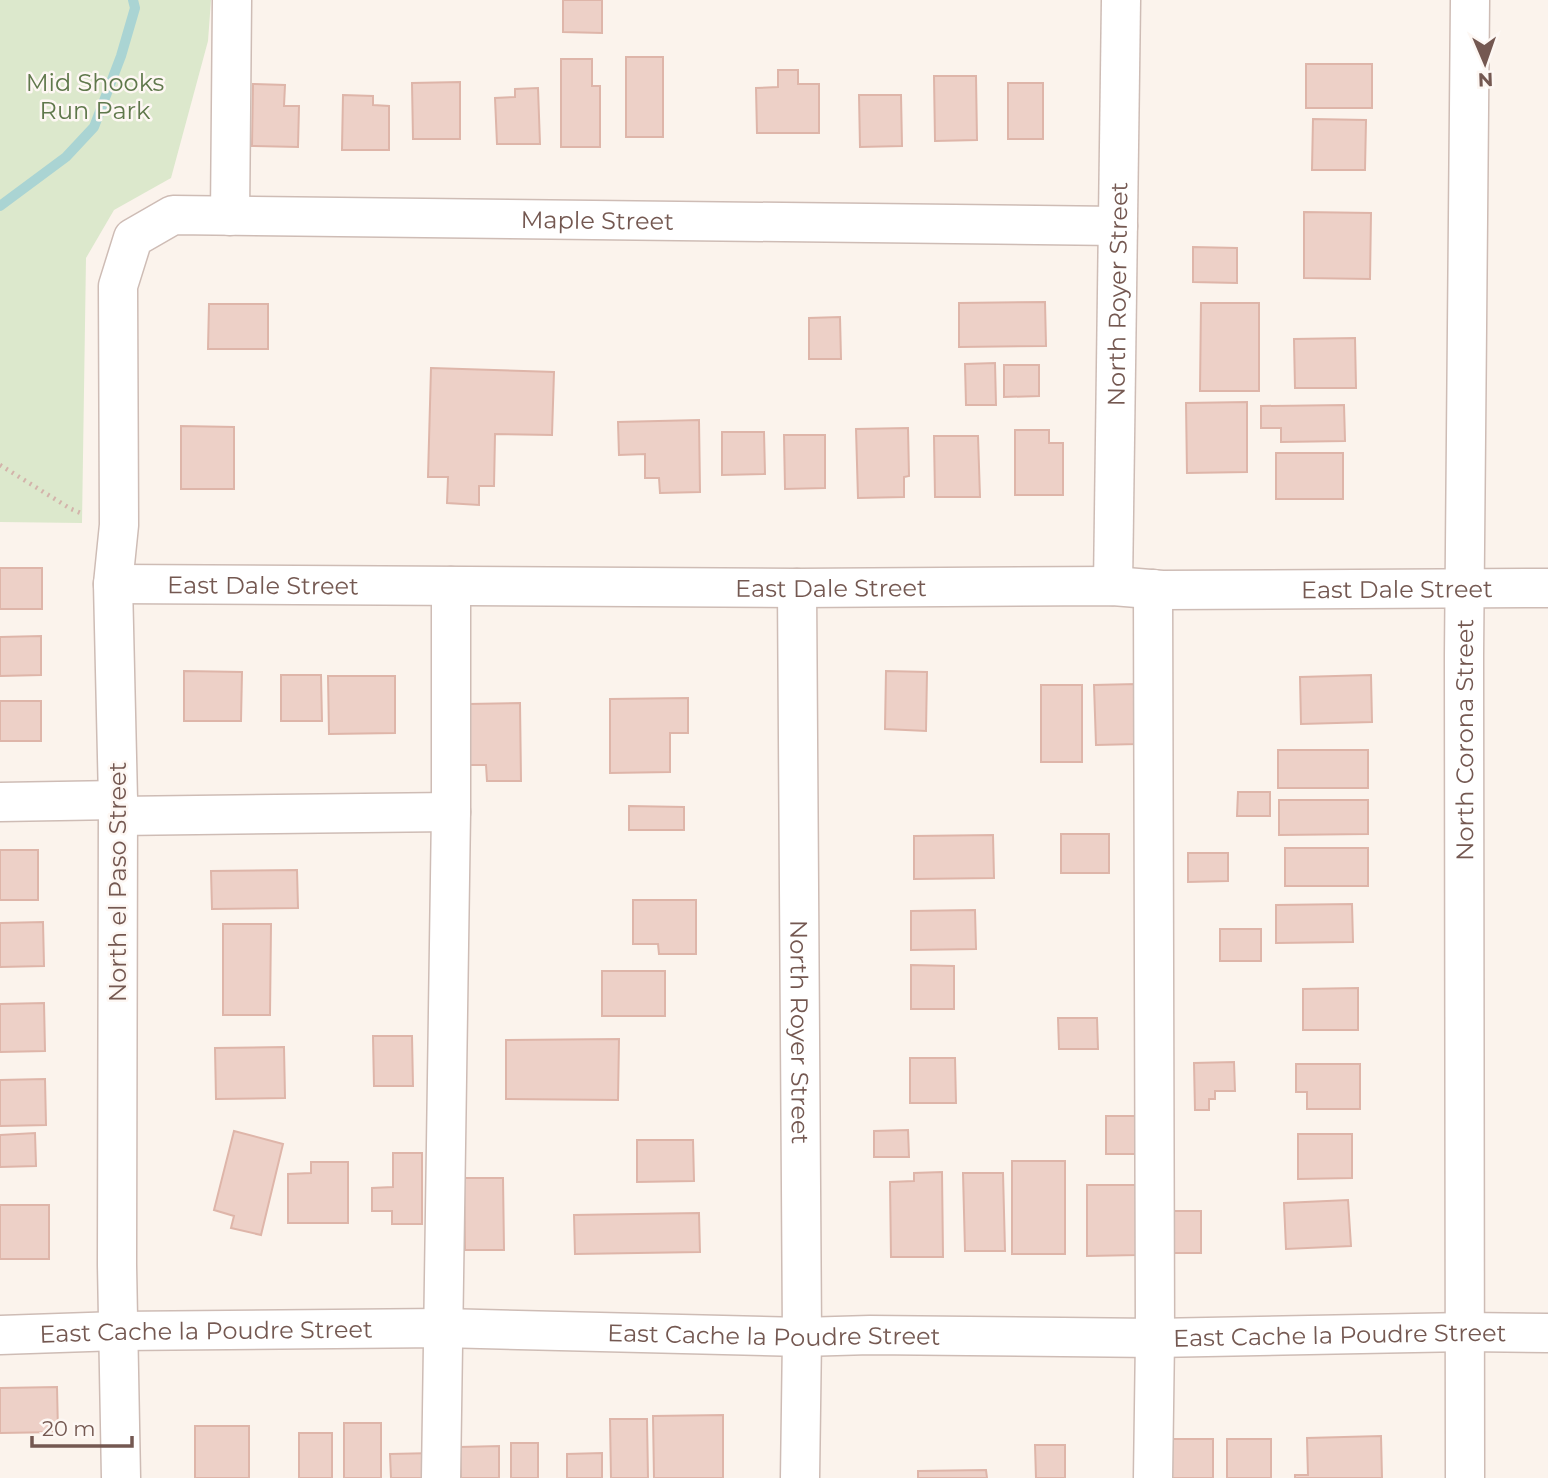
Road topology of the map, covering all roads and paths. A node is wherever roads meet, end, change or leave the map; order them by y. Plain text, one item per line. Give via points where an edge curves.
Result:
1 (232, 0) edge
2 (1121, 0) edge
3 (1470, 0) edge
4 (230, 216) junction
5 (1118, 226) junction
6 (118, 286) joint
7 (0, 465) edge
8 (119, 525) junction
9 (113, 584) junction
10 (451, 586) junction
11 (1113, 586) junction
12 (797, 588) junction
13 (1548, 588) edge
14 (1153, 589) junction
15 (1464, 589) junction
16 (0, 802) edge
17 (118, 808) junction
18 (451, 812) junction
19 (442, 1328) junction
20 (118, 1331) junction
21 (1466, 1332) junction
22 (1548, 1334) edge
23 (0, 1335) edge
24 (802, 1337) junction
25 (1155, 1338) junction
26 (121, 1478) edge
27 (441, 1478) edge
28 (800, 1478) edge
29 (1153, 1478) edge
30 (1465, 1478) edge

1 - 4 street
2 - 5 street, North Royer Street
3 - 15 street, North Corona Street
4 - 5 street, Maple Street
4 - 6 street, Maple Street via 173,215 133,239
5 - 11 street, North Royer Street
6 - 8 street, North el Paso Street
7 - 8 path via 71,509
8 - 9 street, North el Paso Street
9 - 10 street, East Dale Street
9 - 17 street, North el Paso Street
10 - 12 street, East Dale Street
10 - 18 street
11 - 12 street, East Dale Street
11 - 14 street, East Dale Street
12 - 24 street, North Royer Street
13 - 15 street, East Dale Street
14 - 15 street, East Dale Street
14 - 25 street
15 - 21 street, North Corona Street
16 - 17 street
17 - 18 street
17 - 20 street, North el Paso Street
18 - 19 street
19 - 20 street, East Cache la Poudre Street
19 - 24 street, East Cache la Poudre Street
19 - 27 street
20 - 23 street, East Cache la Poudre Street
20 - 26 street, North el Paso Street
21 - 22 street, East Cache la Poudre Street
21 - 25 street, East Cache la Poudre Street
21 - 30 street, North Corona Street
24 - 25 street, East Cache la Poudre Street
24 - 28 street, North Royer Street
25 - 29 street

